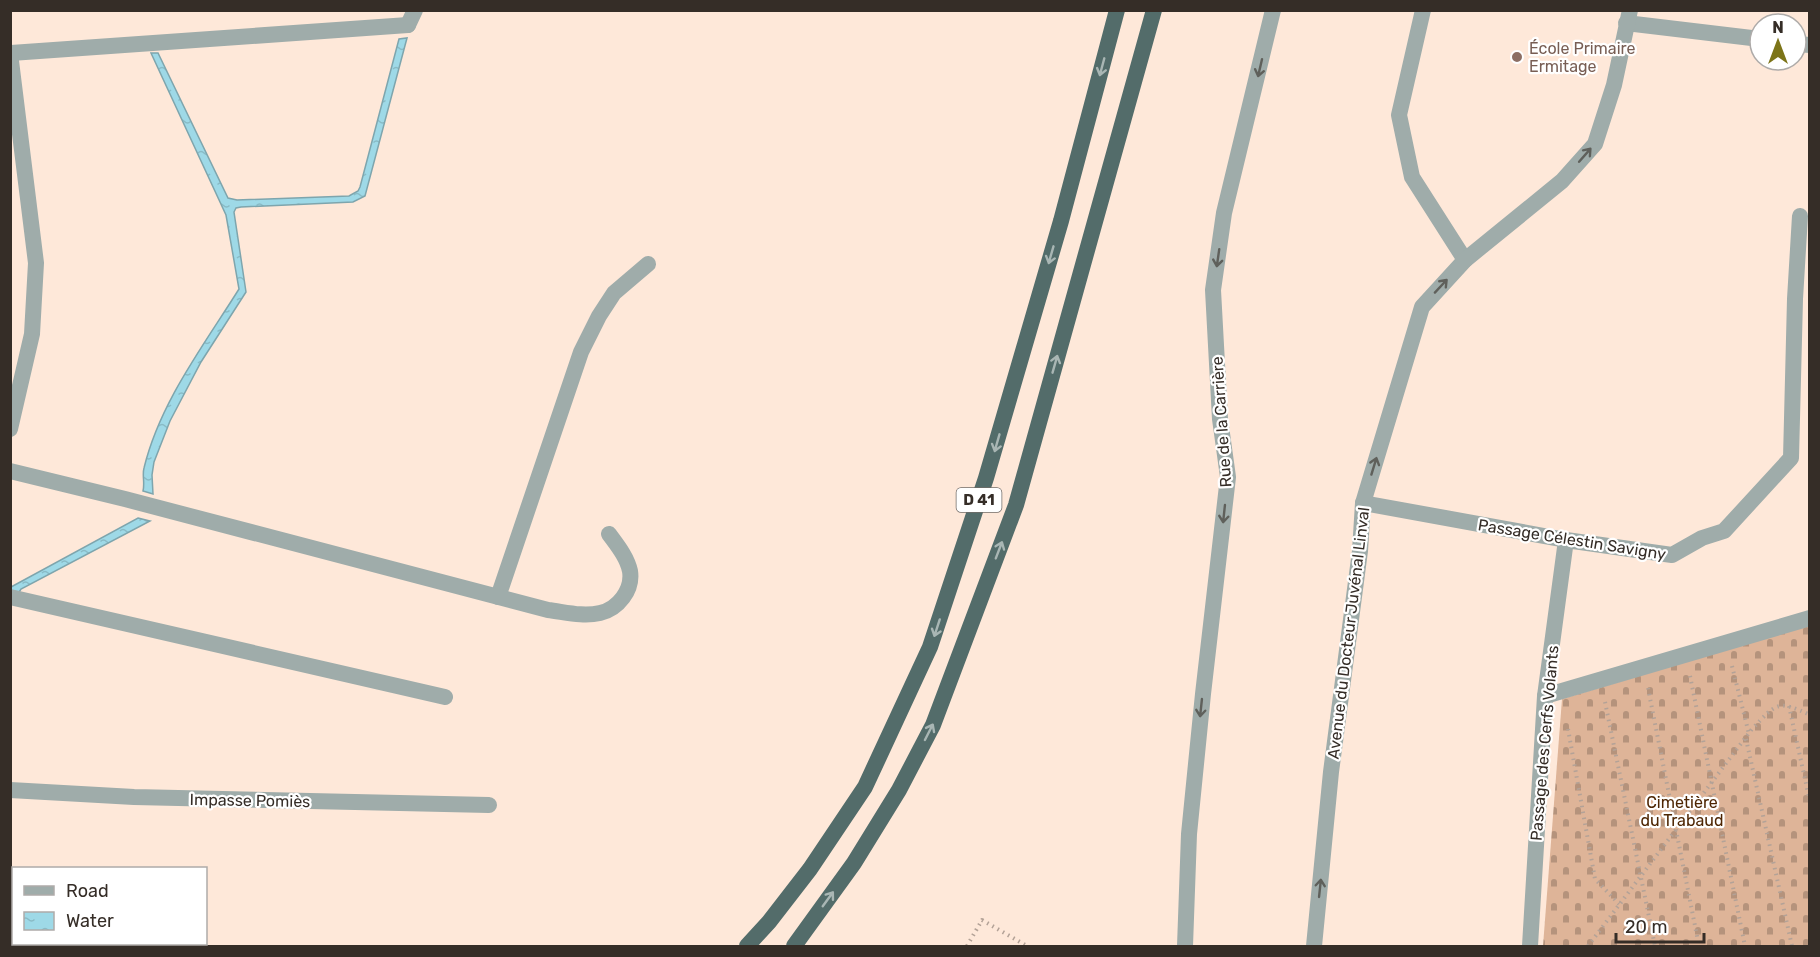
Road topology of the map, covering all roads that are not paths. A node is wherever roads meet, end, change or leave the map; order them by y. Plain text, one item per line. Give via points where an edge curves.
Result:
1 (1117, 10) edge
2 (1154, 10) edge
3 (1273, 10) edge
4 (1423, 10) edge
5 (1628, 17) edge
6 (412, 18) edge
7 (1748, 37) edge
8 (11, 53) edge
9 (1800, 216) dead end
10 (1465, 260) junction
11 (648, 264) dead end
12 (10, 429) edge
13 (10, 471) edge
14 (1363, 503) junction
15 (609, 534) dead end
16 (1566, 540) junction
17 (498, 597) junction
18 (16, 598) edge
19 (1809, 618) edge
20 (1545, 696) junction
21 (445, 698) dead end
22 (10, 790) edge
23 (489, 805) dead end
24 (747, 946) edge
25 (794, 946) edge
26 (1185, 946) edge
27 (1314, 946) edge
28 (1530, 946) edge

1 -> 24 highway, D 41 via 990,467 930,647 865,787 810,869
25 -> 2 highway, D 41 via 859,854 899,790 933,724 1016,505
3 -> 26 street, Rue de la Carrière via 1224,213 1213,290 1220,419 1228,477 1189,834
4 - 10 street via 1399,115 1412,177
5 - 7 street
10 -> 5 street, Avenue du Docteur Juvénal Linval via 1562,181 1595,144 1614,85
6 - 8 street
8 - 12 street via 36,263 32,334
9 - 16 street, Passage Célestin Savigny via 1791,458 1725,531 1702,538 1672,555
14 -> 10 street, Avenue du Docteur Juvénal Linval via 1422,307
11 - 17 street via 614,293 581,352
13 - 17 street
14 - 16 street, Passage Célestin Savigny
27 -> 14 street, Avenue du Docteur Juvénal Linval
15 - 17 street via 630,572 627,590 618,605 601,613 582,615
16 - 20 street, Passage des Cerfs Volants
18 - 21 street
19 - 20 street
20 - 28 street, Passage des Cerfs Volants
22 - 23 street, Impasse Pomiès via 134,797

